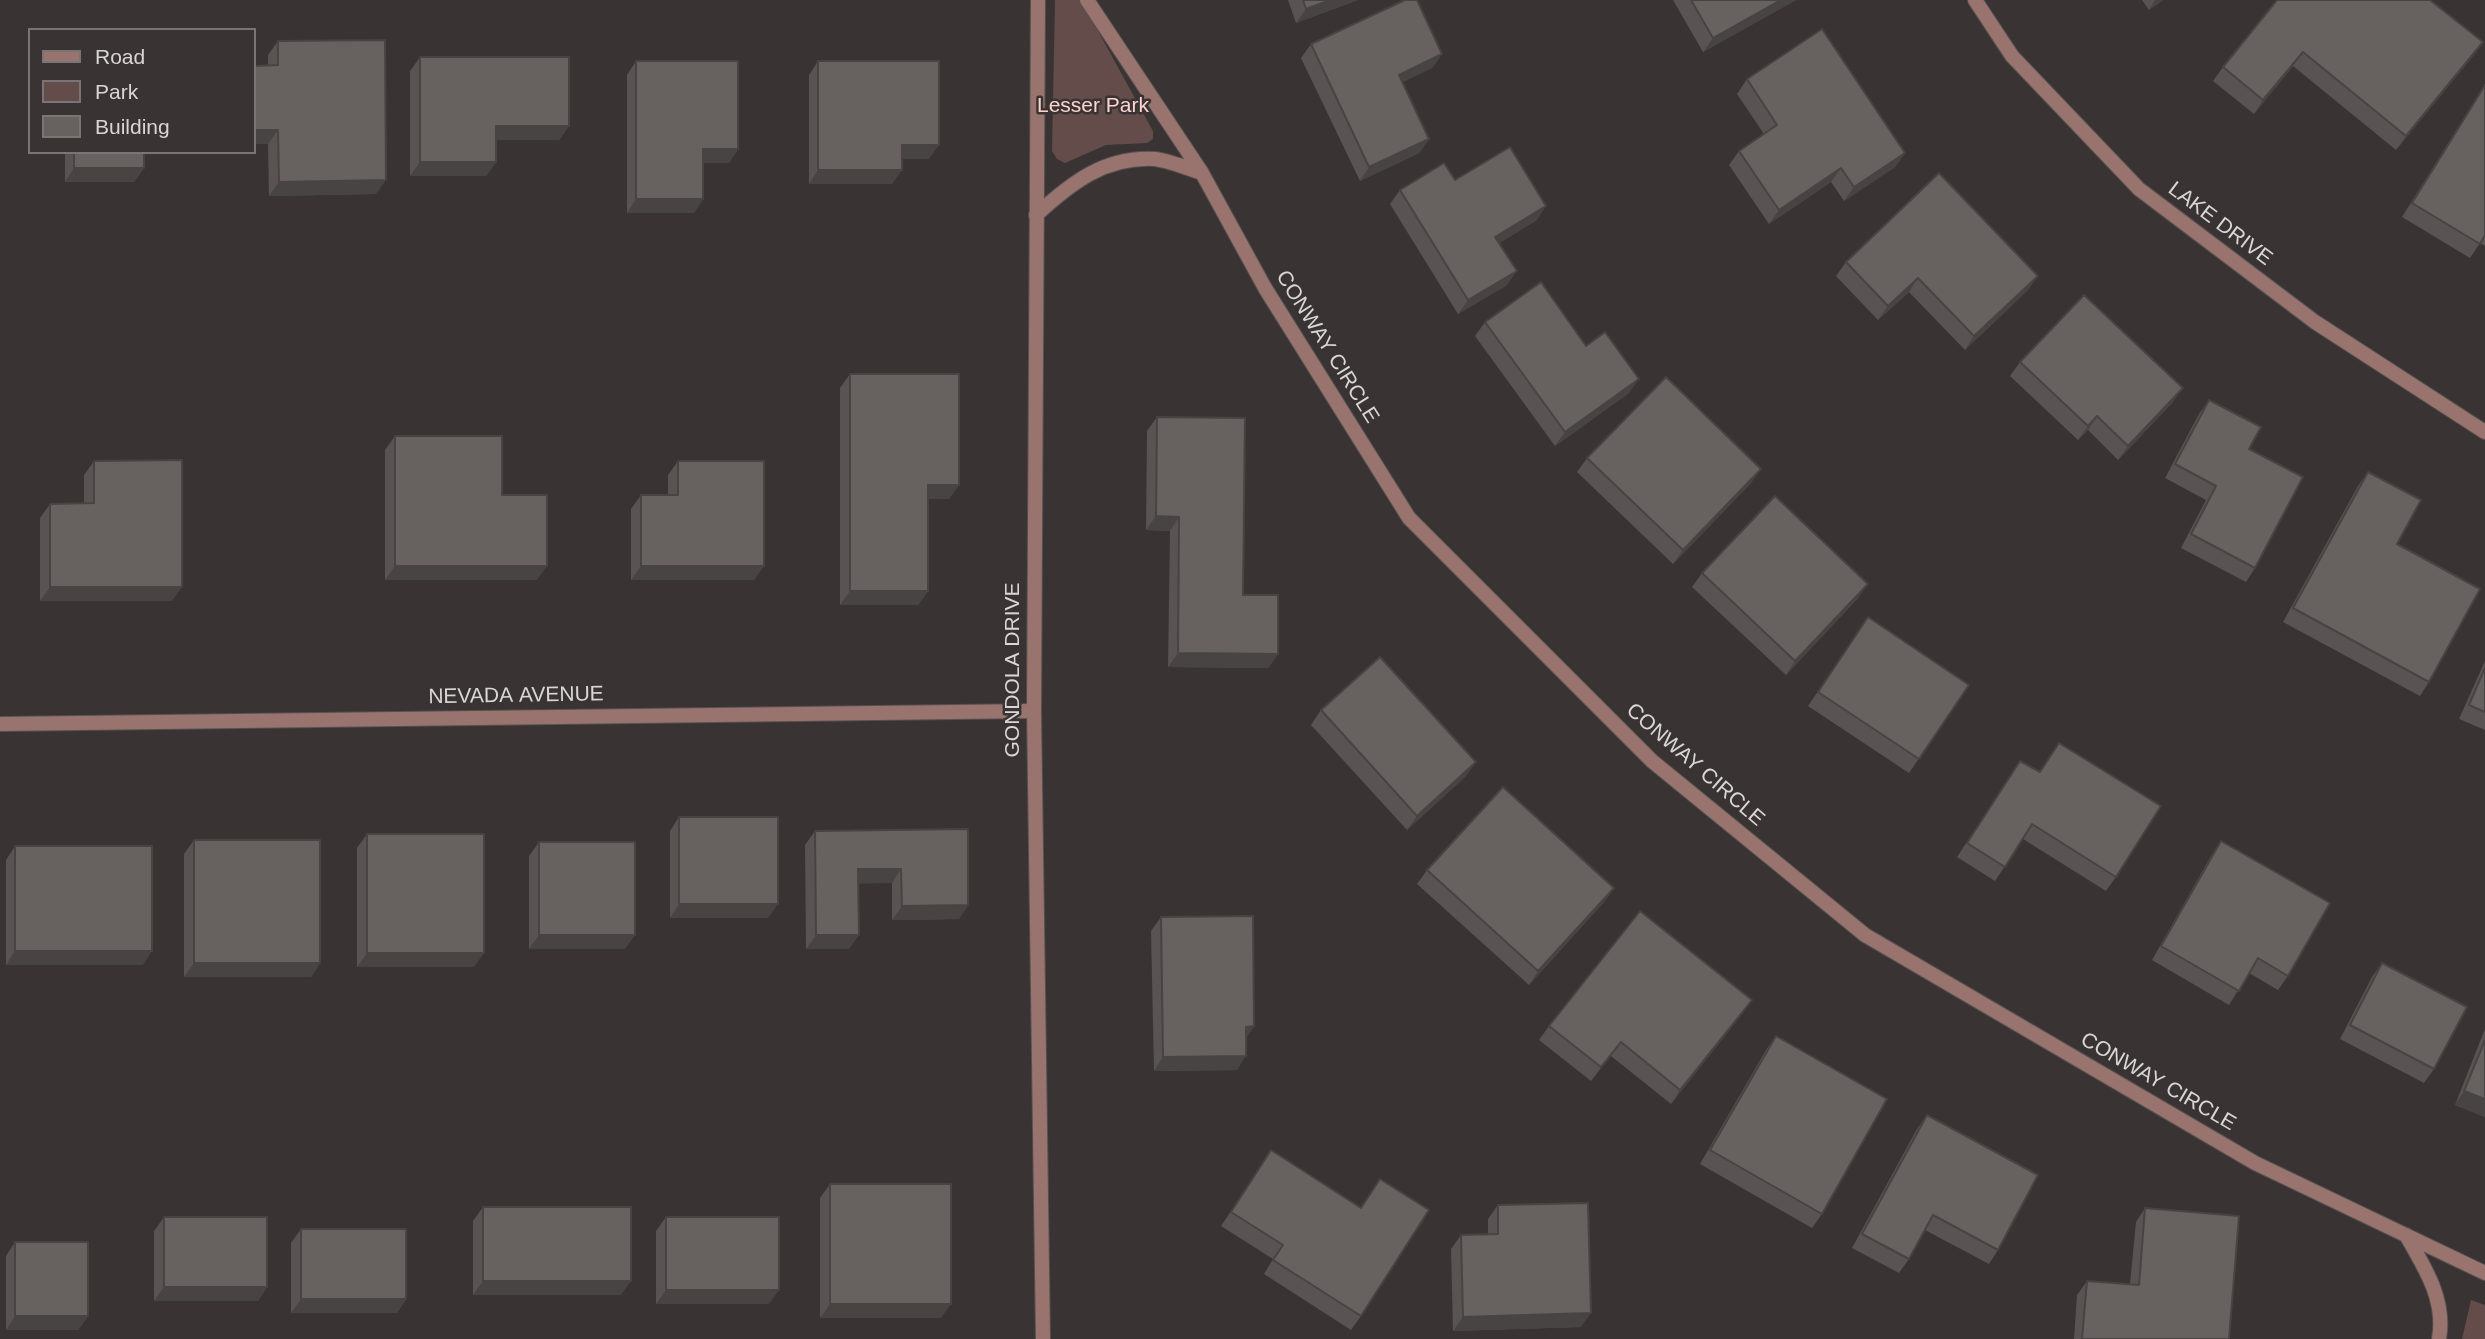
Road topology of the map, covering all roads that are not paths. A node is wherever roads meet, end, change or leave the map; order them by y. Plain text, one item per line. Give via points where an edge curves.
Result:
1 (1038, 0) edge
2 (1087, 0) edge
3 (1975, 0) edge
4 (1202, 173) junction
5 (1037, 215) junction
6 (2485, 432) edge
7 (1034, 710) junction
8 (0, 724) edge
9 (2406, 1235) junction
10 (2485, 1273) edge
11 (1043, 1339) edge
12 (2439, 1339) edge

1 - 5 street, GONDOLA DRIVE
2 - 4 street, CONWAY CIRCLE
3 - 6 street, LAKE DRIVE via 2012,56 2139,189 2315,322
4 - 5 street via 1156,159 1112,163 1071,183
4 - 9 street, CONWAY CIRCLE via 1265,288 1409,518 1652,761 1865,934 2255,1163
5 - 7 street, GONDOLA DRIVE
7 - 8 street, NEVADA AVENUE
7 - 11 street, GONDOLA DRIVE
9 - 10 street, CONWAY CIRCLE
9 - 12 street via 2434,1283

